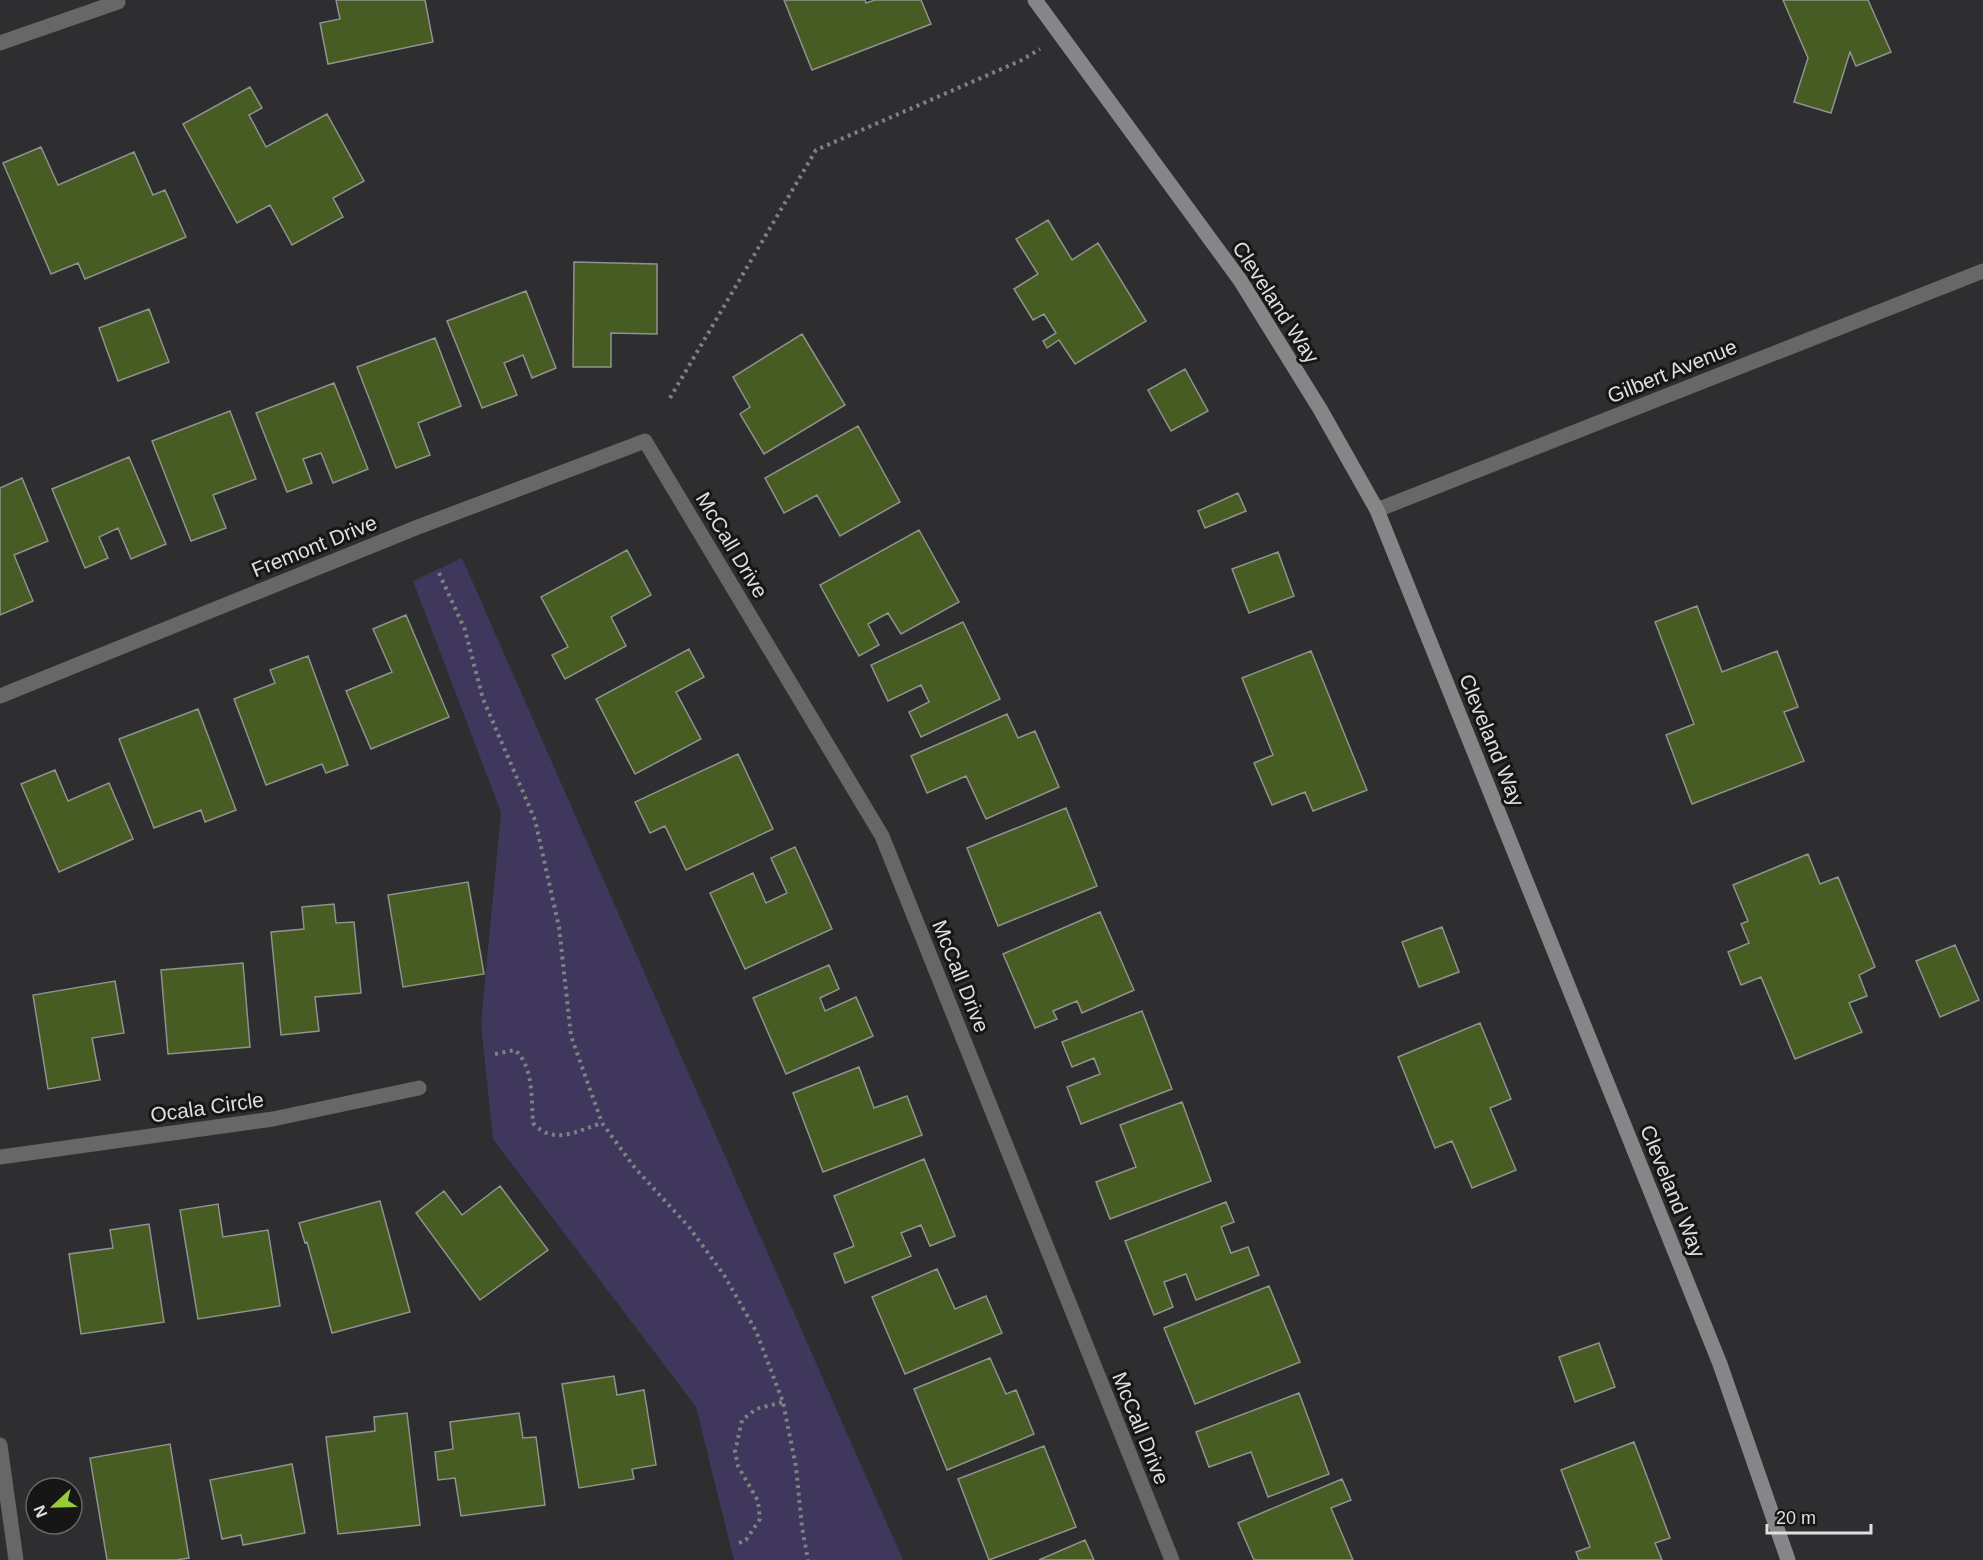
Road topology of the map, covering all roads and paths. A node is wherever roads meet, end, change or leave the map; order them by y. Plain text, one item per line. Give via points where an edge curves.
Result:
1 (1035, 0) edge
2 (118, 3) dead end
3 (1060, 36) junction
4 (0, 43) edge
5 (1983, 271) edge
6 (670, 398) dead end
7 (645, 441) joint
8 (1377, 510) junction
9 (439, 573) dead end
10 (0, 696) edge
11 (495, 1054) dead end
12 (418, 1088) dead end
13 (602, 1123) junction
14 (0, 1157) edge
15 (783, 1402) junction
16 (0, 1445) edge
17 (739, 1543) dead end
18 (16, 1560) edge
19 (808, 1560) edge
20 (1172, 1560) edge
21 (1788, 1560) edge

1 - 3 street, Cleveland Way
2 - 4 street
3 - 6 path via 1020,61 816,150
3 - 8 street, Cleveland Way via 1240,280
5 - 8 street, Gilbert Avenue
7 - 10 street, Fremont Drive via 418,527
7 - 20 street, McCall Drive via 882,836
8 - 21 street, Cleveland Way via 1720,1364
9 - 13 path via 465,630 483,699 534,820 559,927 572,1036
11 - 13 path via 515,1050 524,1058 531,1088 532,1123 541,1132 559,1137
12 - 14 street, Ocala Circle via 273,1119
13 - 15 path via 724,1275 756,1331
15 - 17 path via 756,1409 742,1420 735,1452 738,1466 758,1501 760,1519 746,1540
15 - 19 path
16 - 18 street

